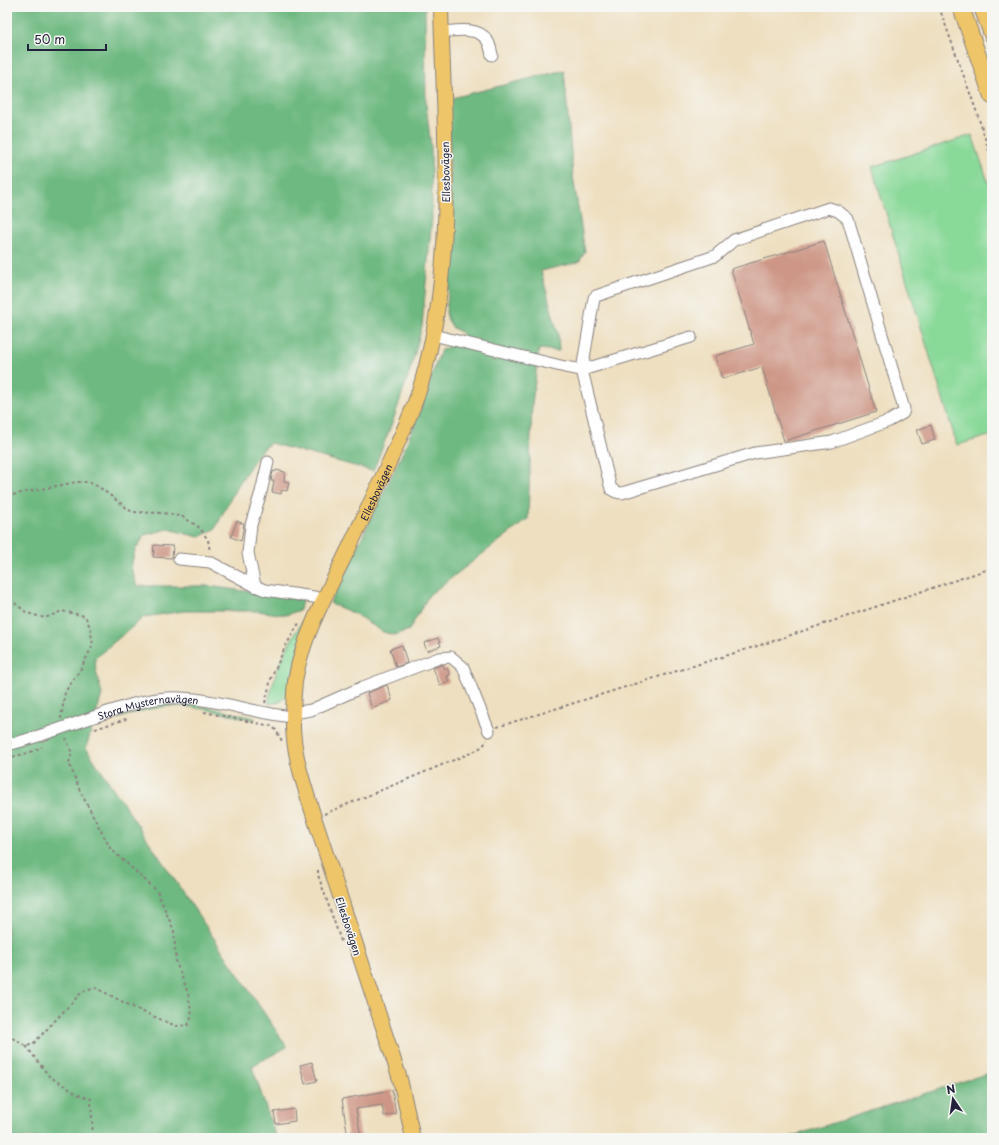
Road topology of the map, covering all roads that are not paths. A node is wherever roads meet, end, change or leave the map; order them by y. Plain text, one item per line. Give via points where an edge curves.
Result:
1 (440, 7) edge
2 (961, 7) edge
3 (982, 7) edge
4 (441, 32) junction
5 (992, 34) edge
6 (492, 55) dead end
7 (992, 96) edge
8 (433, 335) junction
9 (691, 338) dead end
10 (582, 370) junction
11 (268, 462) dead end
12 (179, 559) dead end
13 (255, 586) junction
14 (324, 600) junction
15 (293, 715) junction
16 (489, 731) road end
17 (7, 745) edge
18 (413, 1138) edge

1 - 4 main road, Ellesbovägen
2 - 7 highway
3 - 5 highway
4 - 6 street via 480,33 487,40
4 - 8 main road, Ellesbovägen via 445,244 441,292
8 - 10 street
8 - 14 main road, Ellesbovägen via 422,382 406,426
9 - 10 street
10 - 10 street via 592,301 596,296 715,256 734,240 829,208 848,219 904,409 903,413 889,421 832,442 755,453 617,493 610,489
11 - 13 street via 251,525 248,553
12 - 13 street via 211,563
13 - 14 street via 274,592
14 - 15 main road, Ellesbovägen via 313,624 296,676
15 - 16 street via 439,658 451,657 463,667
15 - 17 street, Stora Mysternavägen via 263,713 201,700 167,698 141,702
15 - 18 main road, Ellesbovägen via 294,744 302,776 400,1079

